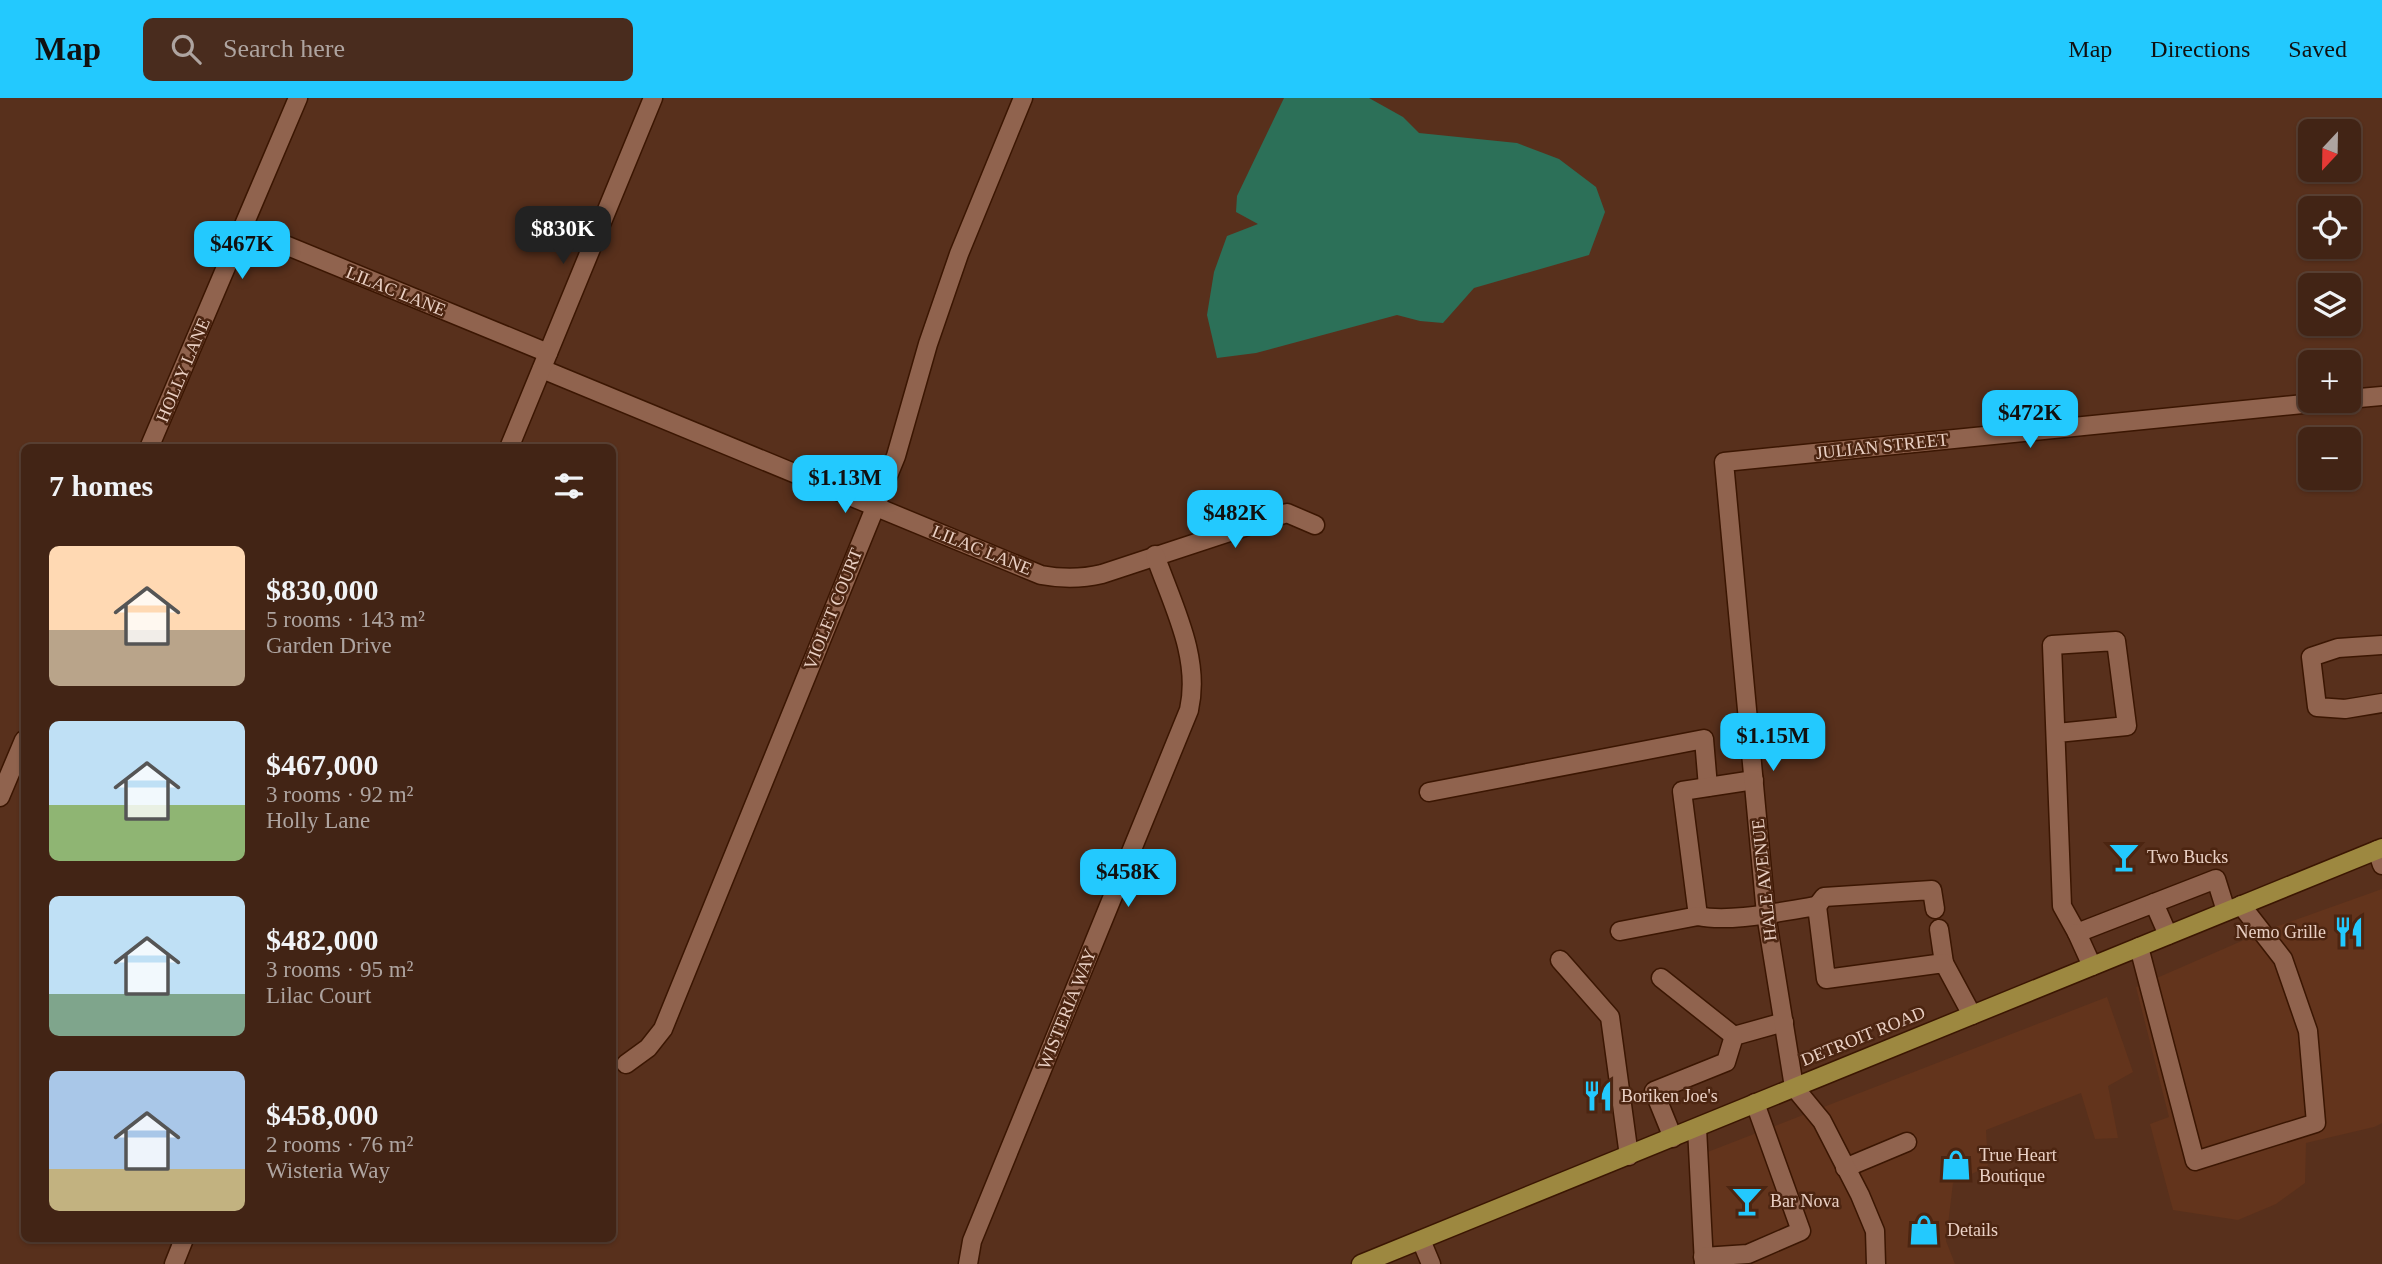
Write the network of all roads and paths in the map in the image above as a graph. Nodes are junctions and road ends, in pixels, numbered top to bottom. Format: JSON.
{"nodes":[{"id":1,"x":298,"y":98,"type":"edge"},
{"id":2,"x":653,"y":98,"type":"edge"},
{"id":3,"x":1023,"y":98,"type":"edge"},
{"id":4,"x":244,"y":228,"type":"junction"},
{"id":5,"x":545,"y":361,"type":"junction"},
{"id":6,"x":2382,"y":396,"type":"edge"},
{"id":7,"x":2361,"y":398,"type":"edge"},
{"id":8,"x":2298,"y":405,"type":"edge"},
{"id":9,"x":151,"y":444,"type":"edge"},
{"id":10,"x":511,"y":444,"type":"edge"},
{"id":11,"x":1724,"y":462,"type":"joint"},
{"id":12,"x":875,"y":507,"type":"junction"},
{"id":13,"x":1315,"y":525,"type":"dead end"},
{"id":14,"x":1155,"y":555,"type":"junction"},
{"id":15,"x":2382,"y":645,"type":"edge"},
{"id":16,"x":2382,"y":703,"type":"edge"},
{"id":17,"x":2057,"y":733,"type":"junction"},
{"id":18,"x":21,"y":747,"type":"edge"},
{"id":19,"x":1754,"y":780,"type":"junction"},
{"id":20,"x":1708,"y":787,"type":"junction"},
{"id":21,"x":1429,"y":792,"type":"dead end"},
{"id":22,"x":0,"y":797,"type":"edge"},
{"id":23,"x":2380,"y":854,"type":"edge"},
{"id":24,"x":2154,"y":903,"type":"junction"},
{"id":25,"x":1816,"y":906,"type":"junction"},
{"id":26,"x":2234,"y":908,"type":"junction"},
{"id":27,"x":1935,"y":909,"type":"dead end"},
{"id":28,"x":1766,"y":914,"type":"junction"},
{"id":29,"x":1698,"y":916,"type":"junction"},
{"id":30,"x":1938,"y":929,"type":"dead end"},
{"id":31,"x":1620,"y":931,"type":"dead end"},
{"id":32,"x":2077,"y":933,"type":"junction"},
{"id":33,"x":2168,"y":935,"type":"junction"},
{"id":34,"x":2139,"y":947,"type":"junction"},
{"id":35,"x":1560,"y":960,"type":"dead end"},
{"id":36,"x":1944,"y":963,"type":"junction"},
{"id":37,"x":2092,"y":966,"type":"junction"},
{"id":38,"x":1661,"y":978,"type":"dead end"},
{"id":39,"x":1972,"y":1015,"type":"junction"},
{"id":40,"x":1784,"y":1022,"type":"junction"},
{"id":41,"x":1734,"y":1036,"type":"junction"},
{"id":42,"x":626,"y":1064,"type":"dead end"},
{"id":43,"x":1794,"y":1087,"type":"junction"},
{"id":44,"x":1755,"y":1104,"type":"junction"},
{"id":45,"x":1697,"y":1128,"type":"junction"},
{"id":46,"x":1673,"y":1138,"type":"junction"},
{"id":47,"x":1907,"y":1142,"type":"dead end"},
{"id":48,"x":1629,"y":1156,"type":"junction"},
{"id":49,"x":1845,"y":1168,"type":"junction"},
{"id":50,"x":1421,"y":1240,"type":"junction"},
{"id":51,"x":183,"y":1242,"type":"edge"},
{"id":52,"x":1704,"y":1261,"type":"edge"},
{"id":53,"x":174,"y":1264,"type":"edge"},
{"id":54,"x":968,"y":1264,"type":"edge"},
{"id":55,"x":1361,"y":1264,"type":"edge"},
{"id":56,"x":1430,"y":1264,"type":"edge"},
{"id":57,"x":1875,"y":1264,"type":"edge"}],
"edges":[{"from":1,"to":4,"type":"street","name":"HOLLY LANE"},
{"from":2,"to":5,"type":"street"},
{"from":3,"to":12,"type":"street","name":"VIOLET COURT"},
{"from":4,"to":5,"type":"street","name":"LILAC LANE"},
{"from":4,"to":9,"type":"street","name":"HOLLY LANE"},
{"from":5,"to":10,"type":"street"},
{"from":5,"to":12,"type":"street","name":"LILAC LANE"},
{"from":6,"to":7,"type":"street"},
{"from":8,"to":11,"type":"street","name":"JULIAN STREET"},
{"from":11,"to":19,"type":"street","name":"HALE AVENUE"},
{"from":12,"to":14,"type":"street","name":"LILAC LANE"},
{"from":12,"to":42,"type":"street","name":"VIOLET COURT"},
{"from":13,"to":14,"type":"street","name":"LILAC LANE"},
{"from":14,"to":54,"type":"street","name":"WISTERIA WAY"},
{"from":15,"to":16,"type":"street"},
{"from":17,"to":17,"type":"street"},
{"from":17,"to":32,"type":"street"},
{"from":18,"to":22,"type":"street"},
{"from":19,"to":20,"type":"street"},
{"from":19,"to":28,"type":"street","name":"HALE AVENUE"},
{"from":20,"to":21,"type":"street"},
{"from":20,"to":29,"type":"street"},
{"from":23,"to":26,"type":"main road","name":"DETROIT ROAD"},
{"from":24,"to":26,"type":"street"},
{"from":24,"to":32,"type":"street"},
{"from":24,"to":33,"type":"street"},
{"from":25,"to":27,"type":"street"},
{"from":25,"to":28,"type":"street"},
{"from":25,"to":36,"type":"street"},
{"from":26,"to":33,"type":"main road","name":"DETROIT ROAD"},
{"from":26,"to":34,"type":"street"},
{"from":28,"to":29,"type":"street"},
{"from":28,"to":40,"type":"street","name":"HALE AVENUE"},
{"from":29,"to":31,"type":"street"},
{"from":30,"to":36,"type":"street"},
{"from":32,"to":37,"type":"street"},
{"from":33,"to":34,"type":"main road","name":"DETROIT ROAD"},
{"from":34,"to":37,"type":"main road","name":"DETROIT ROAD"},
{"from":35,"to":48,"type":"street"},
{"from":36,"to":39,"type":"street"},
{"from":37,"to":39,"type":"main road","name":"DETROIT ROAD"},
{"from":38,"to":41,"type":"street"},
{"from":39,"to":43,"type":"main road","name":"DETROIT ROAD"},
{"from":40,"to":41,"type":"street"},
{"from":40,"to":43,"type":"street","name":"HALE AVENUE"},
{"from":41,"to":46,"type":"street"},
{"from":43,"to":44,"type":"main road","name":"DETROIT ROAD"},
{"from":43,"to":49,"type":"street"},
{"from":44,"to":45,"type":"main road","name":"DETROIT ROAD"},
{"from":44,"to":52,"type":"street"},
{"from":45,"to":46,"type":"main road","name":"DETROIT ROAD"},
{"from":45,"to":52,"type":"street"},
{"from":46,"to":48,"type":"main road","name":"DETROIT ROAD"},
{"from":47,"to":49,"type":"street"},
{"from":48,"to":50,"type":"main road","name":"DETROIT ROAD"},
{"from":49,"to":57,"type":"street"},
{"from":50,"to":55,"type":"main road","name":"DETROIT ROAD"},
{"from":50,"to":56,"type":"street"},
{"from":51,"to":53,"type":"street"}]}
